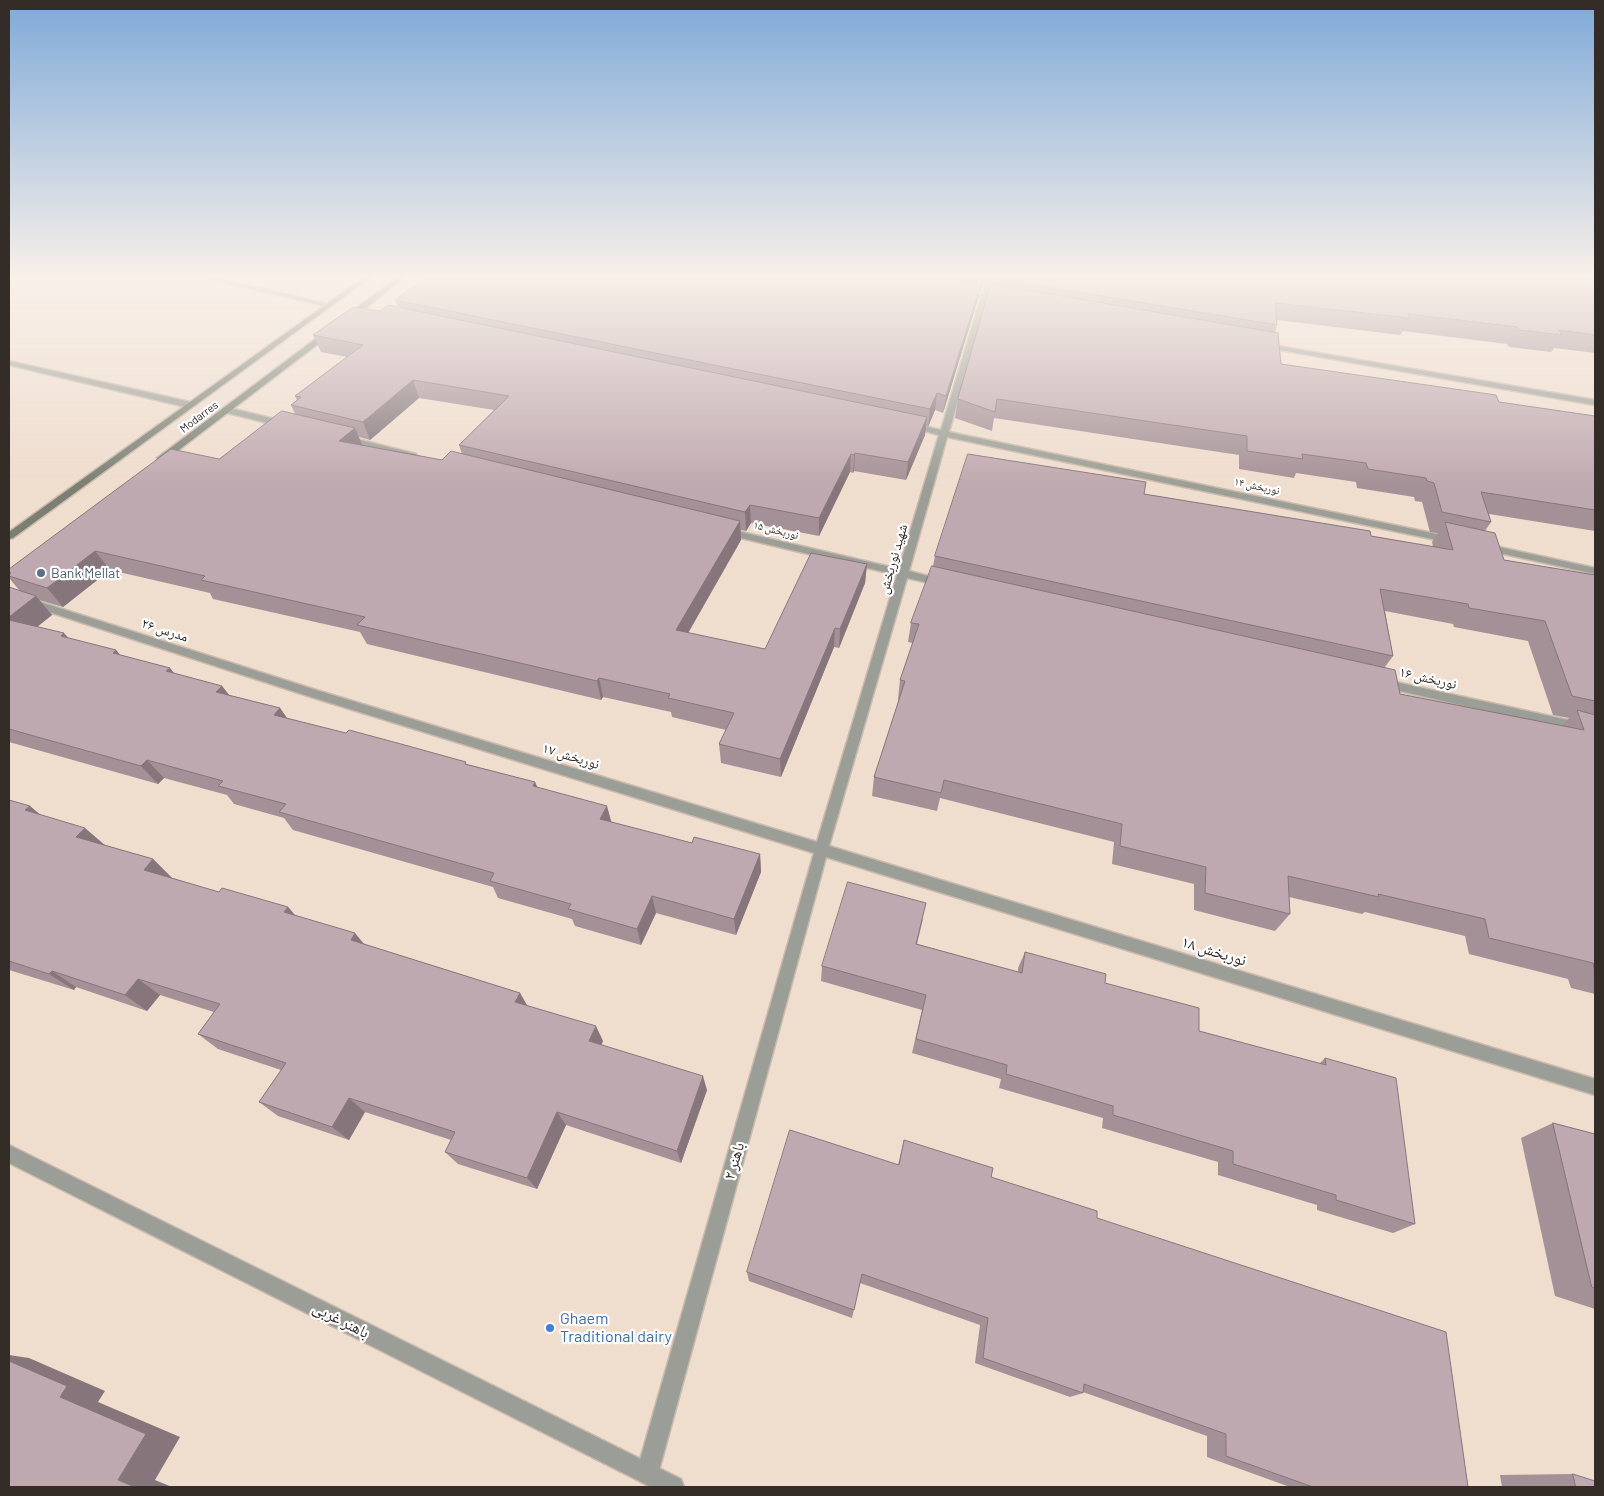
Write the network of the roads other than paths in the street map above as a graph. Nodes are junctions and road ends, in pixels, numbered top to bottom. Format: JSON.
{"nodes":[{"id":1,"x":271,"y":347,"type":"edge"},
{"id":2,"x":310,"y":347,"type":"edge"},
{"id":3,"x":969,"y":347,"type":"edge"},
{"id":4,"x":1272,"y":347,"type":"edge"},
{"id":5,"x":9,"y":363,"type":"edge"},
{"id":6,"x":1595,"y":403,"type":"edge"},
{"id":7,"x":190,"y":405,"type":"junction"},
{"id":8,"x":226,"y":410,"type":"junction"},
{"id":9,"x":906,"y":426,"type":"edge"},
{"id":10,"x":294,"y":427,"type":"edge"},
{"id":11,"x":944,"y":433,"type":"junction"},
{"id":12,"x":333,"y":436,"type":"edge"},
{"id":13,"x":420,"y":457,"type":"edge"},
{"id":14,"x":156,"y":463,"type":"edge"},
{"id":15,"x":710,"y":527,"type":"edge"},
{"id":16,"x":9,"y":536,"type":"edge"},
{"id":17,"x":1458,"y":542,"type":"edge"},
{"id":18,"x":1477,"y":546,"type":"edge"},
{"id":19,"x":1595,"y":571,"type":"edge"},
{"id":20,"x":903,"y":574,"type":"junction"},
{"id":21,"x":951,"y":585,"type":"edge"},
{"id":22,"x":9,"y":595,"type":"edge"},
{"id":23,"x":1374,"y":681,"type":"edge"},
{"id":24,"x":312,"y":693,"type":"joint"},
{"id":25,"x":1595,"y":731,"type":"edge"},
{"id":26,"x":822,"y":848,"type":"junction"},
{"id":27,"x":1595,"y":1087,"type":"edge"},
{"id":28,"x":9,"y":1154,"type":"edge"},
{"id":29,"x":645,"y":1481,"type":"edge"},
{"id":30,"x":673,"y":1487,"type":"edge"}],
"edges":[{"from":1,"to":7,"type":"main road","name":"Modarres"},
{"from":2,"to":8,"type":"main road","name":"Modarres"},
{"from":3,"to":11,"type":"street","name":"شهید نوربخش"},
{"from":4,"to":6,"type":"street"},
{"from":5,"to":7,"type":"street"},
{"from":7,"to":16,"type":"main road","name":"Modarres"},
{"from":8,"to":10,"type":"street"},
{"from":8,"to":14,"type":"main road","name":"Modarres"},
{"from":9,"to":11,"type":"street","name":"نوربخش ۱۴"},
{"from":11,"to":17,"type":"street","name":"نوربخش ۱۴"},
{"from":11,"to":20,"type":"street","name":"شهید نوربخش"},
{"from":12,"to":13,"type":"street"},
{"from":15,"to":20,"type":"street","name":"نوربخش ۱۵"},
{"from":18,"to":19,"type":"street"},
{"from":20,"to":21,"type":"street"},
{"from":20,"to":26,"type":"street","name":"شهید نوربخش"},
{"from":22,"to":24,"type":"street","name":"مدرس ۲۶"},
{"from":23,"to":25,"type":"street","name":"نوربخش ۱۶"},
{"from":24,"to":26,"type":"street","name":"نوربخش ۱۷"},
{"from":26,"to":27,"type":"street","name":"نوربخش ۱۸"},
{"from":26,"to":29,"type":"street","name":"باهنر ۲"},
{"from":28,"to":29,"type":"street","name":"باهنر غربی"},
{"from":29,"to":30,"type":"street","name":"باهنر غربی"}]}
